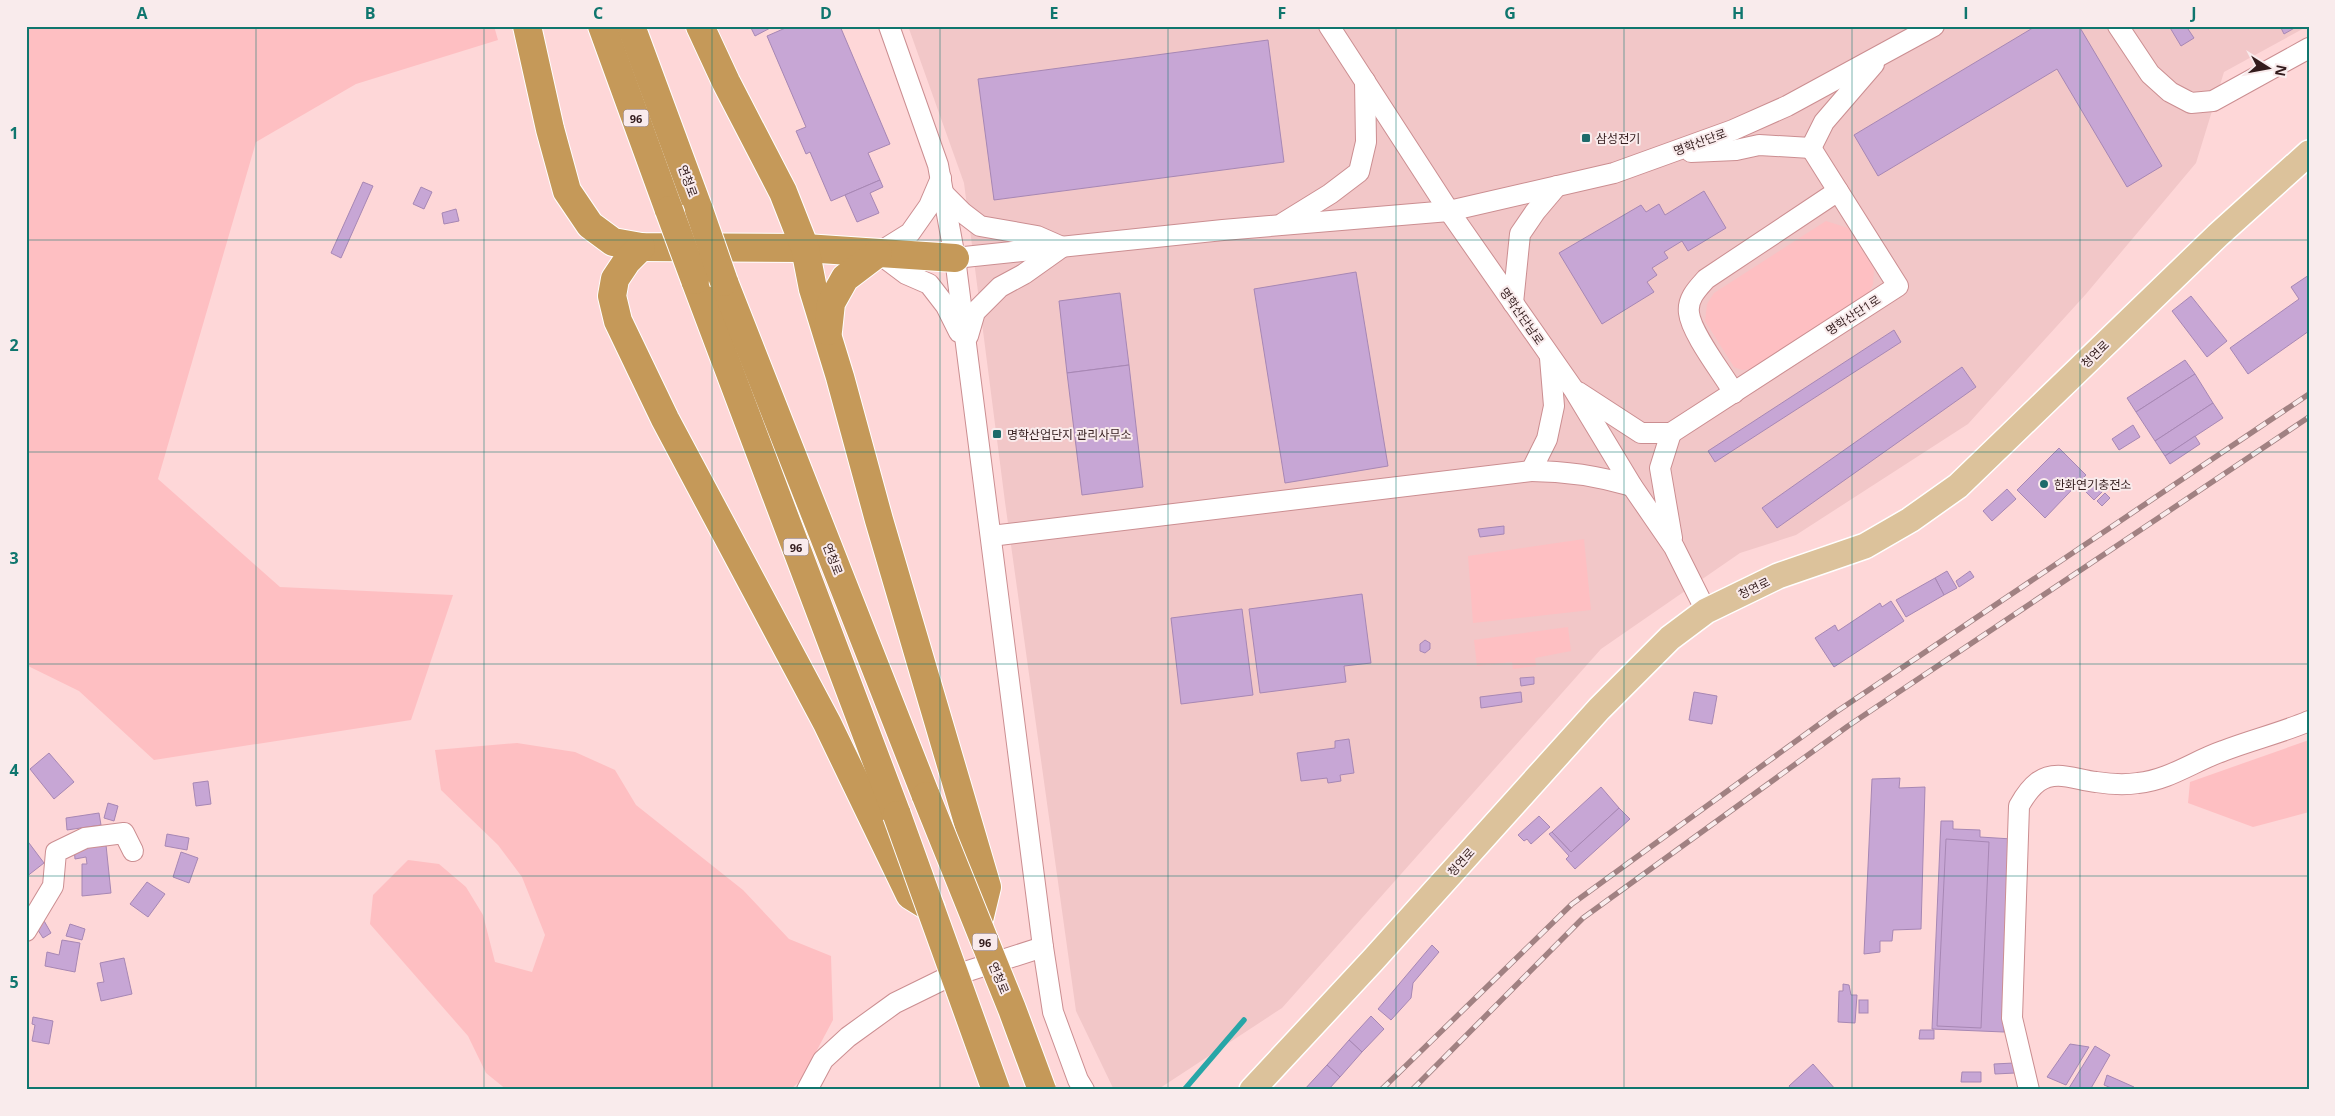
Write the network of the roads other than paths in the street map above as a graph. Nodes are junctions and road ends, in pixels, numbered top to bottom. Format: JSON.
{"nodes":[{"id":1,"x":527,"y":26,"type":"edge"},
{"id":2,"x":602,"y":26,"type":"edge"},
{"id":3,"x":631,"y":26,"type":"edge"},
{"id":4,"x":700,"y":26,"type":"edge"},
{"id":5,"x":889,"y":26,"type":"edge"},
{"id":6,"x":1329,"y":26,"type":"edge"},
{"id":7,"x":1934,"y":26,"type":"edge"},
{"id":8,"x":2118,"y":26,"type":"edge"},
{"id":9,"x":2309,"y":48,"type":"edge"},
{"id":10,"x":1882,"y":55,"type":"junction"},
{"id":11,"x":1365,"y":81,"type":"junction"},
{"id":12,"x":1811,"y":148,"type":"junction"},
{"id":13,"x":1671,"y":153,"type":"junction"},
{"id":14,"x":2309,"y":153,"type":"edge"},
{"id":15,"x":942,"y":186,"type":"junction"},
{"id":16,"x":1557,"y":186,"type":"junction"},
{"id":17,"x":1838,"y":191,"type":"junction"},
{"id":18,"x":786,"y":198,"type":"junction"},
{"id":19,"x":1449,"y":211,"type":"junction"},
{"id":20,"x":1278,"y":226,"type":"junction"},
{"id":21,"x":641,"y":247,"type":"junction"},
{"id":22,"x":1062,"y":247,"type":"junction"},
{"id":23,"x":805,"y":248,"type":"junction"},
{"id":24,"x":878,"y":252,"type":"junction"},
{"id":25,"x":955,"y":258,"type":"junction"},
{"id":26,"x":1513,"y":303,"type":"junction"},
{"id":27,"x":828,"y":336,"type":"junction"},
{"id":28,"x":966,"y":345,"type":"junction"},
{"id":29,"x":1550,"y":356,"type":"junction"},
{"id":30,"x":1574,"y":390,"type":"junction"},
{"id":31,"x":1734,"y":392,"type":"junction"},
{"id":32,"x":1671,"y":433,"type":"junction"},
{"id":33,"x":1531,"y":471,"type":"junction"},
{"id":34,"x":1632,"y":486,"type":"junction"},
{"id":35,"x":991,"y":536,"type":"junction"},
{"id":36,"x":1674,"y":547,"type":"junction"},
{"id":37,"x":1706,"y":611,"type":"junction"},
{"id":38,"x":2309,"y":721,"type":"edge"},
{"id":39,"x":887,"y":820,"type":"junction"},
{"id":40,"x":133,"y":851,"type":"dead end"},
{"id":41,"x":28,"y":924,"type":"edge"},
{"id":42,"x":978,"y":924,"type":"junction"},
{"id":43,"x":1043,"y":947,"type":"junction"},
{"id":44,"x":1273,"y":1067,"type":"junction"},
{"id":45,"x":807,"y":1090,"type":"edge"},
{"id":46,"x":996,"y":1090,"type":"edge"},
{"id":47,"x":1042,"y":1090,"type":"edge"},
{"id":48,"x":1084,"y":1090,"type":"edge"},
{"id":49,"x":1237,"y":1090,"type":"edge"},
{"id":50,"x":1252,"y":1090,"type":"edge"},
{"id":51,"x":2029,"y":1090,"type":"edge"}],
"edges":[{"from":1,"to":21,"type":"highway"},
{"from":2,"to":39,"type":"highway","number":"96","bridge":true},
{"from":3,"to":42,"type":"highway","name":"연청로","number":"96","bridge":true},
{"from":4,"to":18,"type":"highway"},
{"from":5,"to":15,"type":"street"},
{"from":6,"to":11,"type":"street","name":"명학산단남로"},
{"from":7,"to":10,"type":"street","name":"명학산단로"},
{"from":8,"to":9,"type":"street"},
{"from":10,"to":12,"type":"street"},
{"from":10,"to":13,"type":"street","name":"명학산단로"},
{"from":11,"to":19,"type":"street","name":"명학산단남로"},
{"from":11,"to":20,"type":"street"},
{"from":12,"to":13,"type":"street"},
{"from":12,"to":17,"type":"street","name":"명학산단1로"},
{"from":13,"to":16,"type":"street","name":"명학산단로"},
{"from":14,"to":37,"type":"main road","name":"청연로"},
{"from":15,"to":22,"type":"street"},
{"from":15,"to":24,"type":"street"},
{"from":15,"to":25,"type":"street"},
{"from":16,"to":19,"type":"street","name":"명학산단로"},
{"from":16,"to":26,"type":"street"},
{"from":17,"to":31,"type":"street"},
{"from":17,"to":31,"type":"street","name":"명학산단1로"},
{"from":18,"to":23,"type":"highway"},
{"from":18,"to":24,"type":"highway"},
{"from":19,"to":20,"type":"street","name":"명학산단로"},
{"from":19,"to":26,"type":"street","name":"명학산단남로"},
{"from":20,"to":22,"type":"street","name":"명학산단로"},
{"from":21,"to":23,"type":"highway"},
{"from":21,"to":39,"type":"highway"},
{"from":22,"to":25,"type":"street","name":"명학산단로"},
{"from":22,"to":28,"type":"street"},
{"from":23,"to":24,"type":"highway"},
{"from":23,"to":27,"type":"highway"},
{"from":24,"to":25,"type":"highway"},
{"from":24,"to":27,"type":"highway"},
{"from":24,"to":28,"type":"street"},
{"from":25,"to":28,"type":"street"},
{"from":26,"to":29,"type":"street","name":"명학산단남로"},
{"from":27,"to":42,"type":"highway"},
{"from":28,"to":35,"type":"street"},
{"from":29,"to":30,"type":"street","name":"명학산단남로"},
{"from":29,"to":33,"type":"street"},
{"from":30,"to":32,"type":"street"},
{"from":30,"to":34,"type":"street","name":"명학산단남로"},
{"from":31,"to":32,"type":"street","name":"명학산단1로"},
{"from":32,"to":36,"type":"street"},
{"from":33,"to":34,"type":"street"},
{"from":33,"to":35,"type":"street"},
{"from":34,"to":36,"type":"street","name":"명학산단남로"},
{"from":35,"to":43,"type":"street"},
{"from":36,"to":37,"type":"street","name":"명학산단남로"},
{"from":37,"to":44,"type":"main road","name":"청연로"},
{"from":38,"to":51,"type":"street"},
{"from":39,"to":46,"type":"highway","number":"96","bridge":true},
{"from":40,"to":41,"type":"street"},
{"from":42,"to":47,"type":"highway","name":"연청로","number":"96","bridge":true},
{"from":43,"to":45,"type":"street"},
{"from":43,"to":48,"type":"street"},
{"from":44,"to":49,"type":"street"},
{"from":44,"to":50,"type":"main road","name":"청연로"}]}
